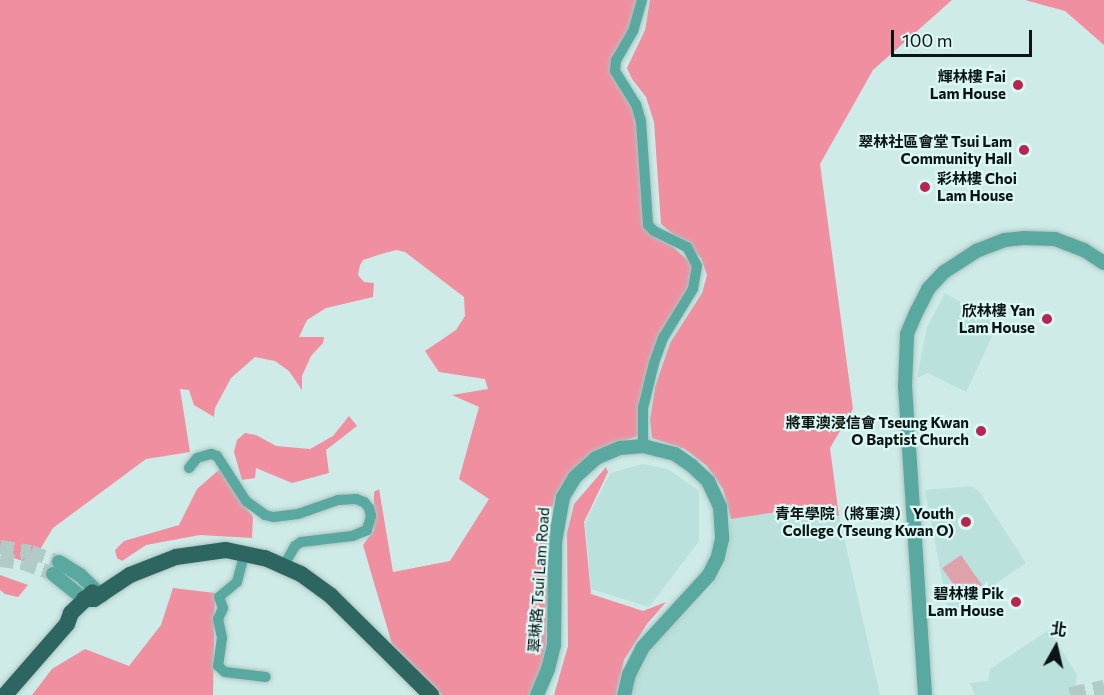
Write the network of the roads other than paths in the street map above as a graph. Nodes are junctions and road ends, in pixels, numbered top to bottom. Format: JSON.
{"nodes":[{"id":1,"x":642,"y":0,"type":"edge"},
{"id":2,"x":1104,"y":263,"type":"edge"},
{"id":3,"x":643,"y":446,"type":"junction"},
{"id":4,"x":189,"y":468,"type":"dead end"},
{"id":5,"x":245,"y":552,"type":"junction"},
{"id":6,"x":284,"y":565,"type":"junction"},
{"id":7,"x":92,"y":595,"type":"junction"},
{"id":8,"x":266,"y":677,"type":"dead end"},
{"id":9,"x":4,"y":695,"type":"edge"},
{"id":10,"x":431,"y":695,"type":"edge"},
{"id":11,"x":537,"y":695,"type":"edge"},
{"id":12,"x":624,"y":695,"type":"edge"},
{"id":13,"x":925,"y":695,"type":"edge"}],
"edges":[{"from":1,"to":3,"type":"street"},
{"from":2,"to":13,"type":"street"},
{"from":3,"to":11,"type":"street","name":"翠琳路 Tsui Lam Road"},
{"from":3,"to":12,"type":"street","name":"翠琳路 Tsui Lam Road"},
{"from":4,"to":6,"type":"street"},
{"from":5,"to":6,"type":"main road"},
{"from":5,"to":7,"type":"main road"},
{"from":5,"to":8,"type":"street"},
{"from":6,"to":10,"type":"main road"},
{"from":7,"to":7,"type":"street"},
{"from":7,"to":9,"type":"main road"}]}
